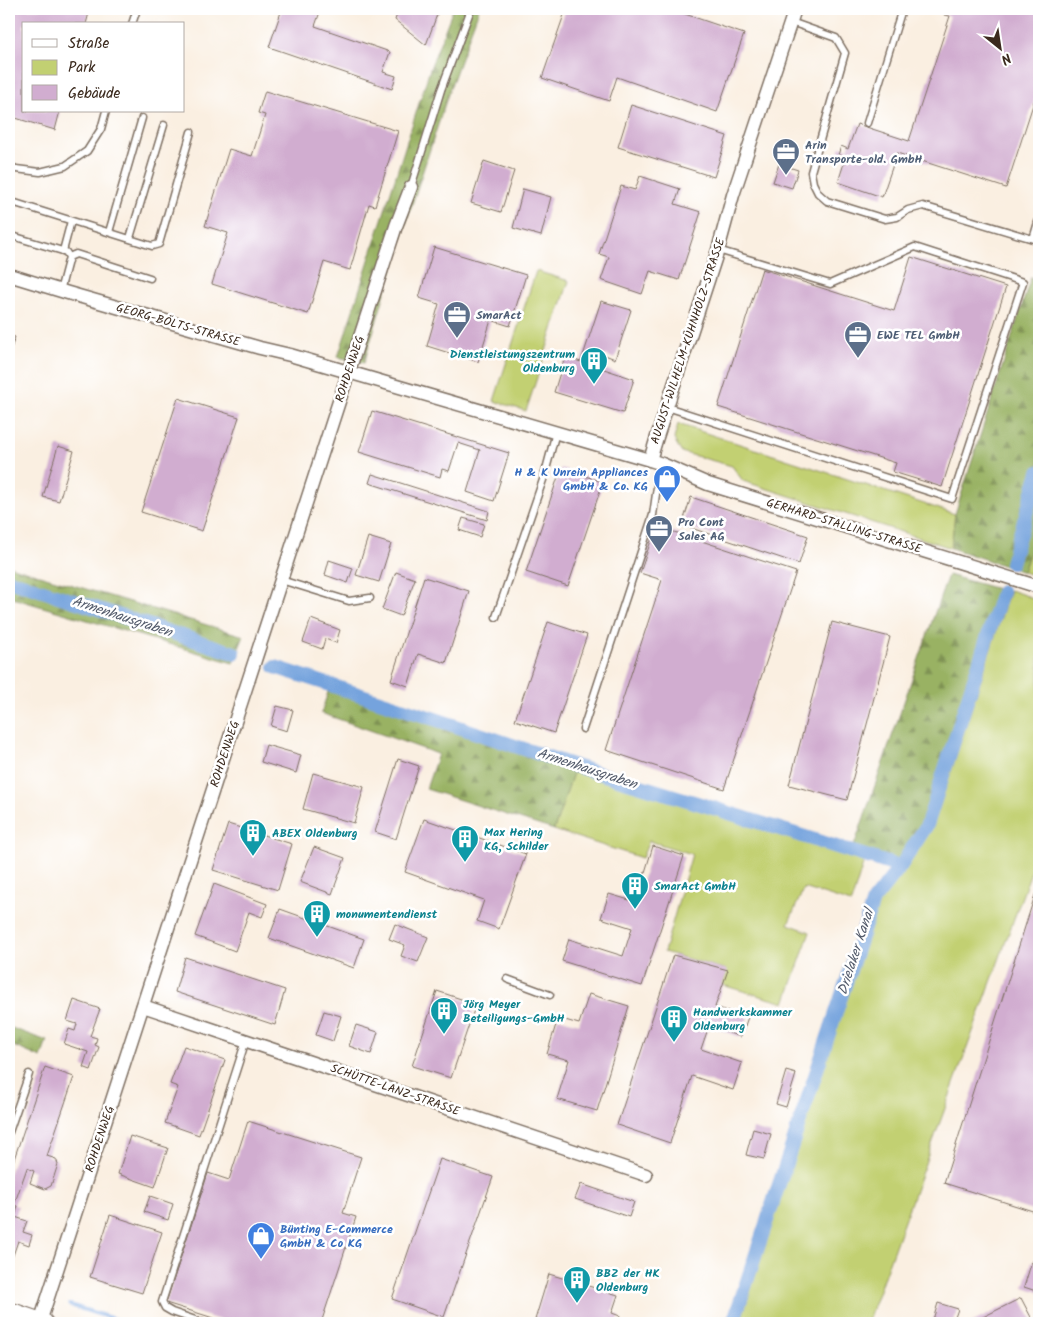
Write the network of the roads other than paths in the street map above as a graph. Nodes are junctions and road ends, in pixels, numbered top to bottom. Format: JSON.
{"nodes":[{"id":1,"x":137,"y":9,"type":"edge"},
{"id":2,"x":471,"y":9,"type":"edge"},
{"id":3,"x":794,"y":9,"type":"edge"},
{"id":4,"x":902,"y":9,"type":"edge"},
{"id":5,"x":133,"y":22,"type":"edge"},
{"id":6,"x":790,"y":22,"type":"junction"},
{"id":7,"x":106,"y":112,"type":"edge"},
{"id":8,"x":142,"y":118,"type":"dead end"},
{"id":9,"x":867,"y":123,"type":"dead end"},
{"id":10,"x":164,"y":125,"type":"dead end"},
{"id":11,"x":191,"y":132,"type":"dead end"},
{"id":12,"x":9,"y":166,"type":"edge"},
{"id":13,"x":411,"y":187,"type":"joint"},
{"id":14,"x":9,"y":201,"type":"edge"},
{"id":15,"x":1039,"y":219,"type":"edge"},
{"id":16,"x":71,"y":221,"type":"junction"},
{"id":17,"x":109,"y":232,"type":"junction"},
{"id":18,"x":9,"y":235,"type":"edge"},
{"id":19,"x":130,"y":238,"type":"junction"},
{"id":20,"x":718,"y":250,"type":"junction"},
{"id":21,"x":63,"y":251,"type":"junction"},
{"id":22,"x":69,"y":257,"type":"junction"},
{"id":23,"x":9,"y":275,"type":"edge"},
{"id":24,"x":150,"y":278,"type":"dead end"},
{"id":25,"x":60,"y":291,"type":"junction"},
{"id":26,"x":348,"y":372,"type":"junction"},
{"id":27,"x":667,"y":407,"type":"junction"},
{"id":28,"x":556,"y":432,"type":"junction"},
{"id":29,"x":656,"y":462,"type":"junction"},
{"id":30,"x":281,"y":580,"type":"junction"},
{"id":31,"x":1039,"y":587,"type":"edge"},
{"id":32,"x":370,"y":598,"type":"dead end"},
{"id":33,"x":496,"y":617,"type":"dead end"},
{"id":34,"x":583,"y":729,"type":"dead end"},
{"id":35,"x":507,"y":979,"type":"dead end"},
{"id":36,"x":550,"y":995,"type":"dead end"},
{"id":37,"x":143,"y":1006,"type":"junction"},
{"id":38,"x":246,"y":1040,"type":"junction"},
{"id":39,"x":29,"y":1074,"type":"dead end"},
{"id":40,"x":9,"y":1132,"type":"edge"},
{"id":41,"x":646,"y":1174,"type":"dead end"},
{"id":42,"x":9,"y":1311,"type":"edge"},
{"id":43,"x":42,"y":1322,"type":"edge"},
{"id":44,"x":204,"y":1323,"type":"edge"}],
"edges":[{"from":1,"to":5,"type":"lane"},
{"from":2,"to":13,"type":"lane"},
{"from":3,"to":6,"type":"street","name":"AUGUST-WILHELM-KÜHNHOLZ-STRASSE"},
{"from":4,"to":9,"type":"lane"},
{"from":6,"to":15,"type":"lane"},
{"from":6,"to":20,"type":"street","name":"AUGUST-WILHELM-KÜHNHOLZ-STRASSE"},
{"from":7,"to":12,"type":"lane"},
{"from":8,"to":17,"type":"lane"},
{"from":10,"to":19,"type":"lane"},
{"from":11,"to":19,"type":"lane"},
{"from":13,"to":26,"type":"street","name":"ROHDENWEG"},
{"from":14,"to":16,"type":"lane"},
{"from":16,"to":17,"type":"lane"},
{"from":16,"to":21,"type":"lane"},
{"from":17,"to":19,"type":"lane"},
{"from":18,"to":21,"type":"lane"},
{"from":20,"to":27,"type":"street","name":"AUGUST-WILHELM-KÜHNHOLZ-STRASSE"},
{"from":20,"to":27,"type":"lane"},
{"from":21,"to":22,"type":"lane"},
{"from":22,"to":24,"type":"lane"},
{"from":22,"to":25,"type":"lane"},
{"from":23,"to":25,"type":"street","name":"GEORG-BÖLTS-STRASSE"},
{"from":25,"to":26,"type":"street","name":"GEORG-BÖLTS-STRASSE"},
{"from":26,"to":28,"type":"street","name":"AUGUST-WILHELM-KÜHNHOLZ-STRASSE"},
{"from":26,"to":30,"type":"street","name":"ROHDENWEG"},
{"from":27,"to":29,"type":"street","name":"AUGUST-WILHELM-KÜHNHOLZ-STRASSE"},
{"from":28,"to":29,"type":"street","name":"AUGUST-WILHELM-KÜHNHOLZ-STRASSE"},
{"from":28,"to":33,"type":"lane"},
{"from":29,"to":31,"type":"street","name":"GERHARD-STALLING-STRASSE"},
{"from":29,"to":34,"type":"lane"},
{"from":30,"to":32,"type":"lane"},
{"from":30,"to":37,"type":"street","name":"ROHDENWEG"},
{"from":35,"to":36,"type":"lane"},
{"from":37,"to":38,"type":"street","name":"SCHÜTTE-LANZ-STRASSE"},
{"from":37,"to":43,"type":"street","name":"ROHDENWEG"},
{"from":38,"to":41,"type":"street","name":"SCHÜTTE-LANZ-STRASSE"},
{"from":38,"to":44,"type":"lane"},
{"from":39,"to":40,"type":"lane"},
{"from":42,"to":43,"type":"main road"}]}
